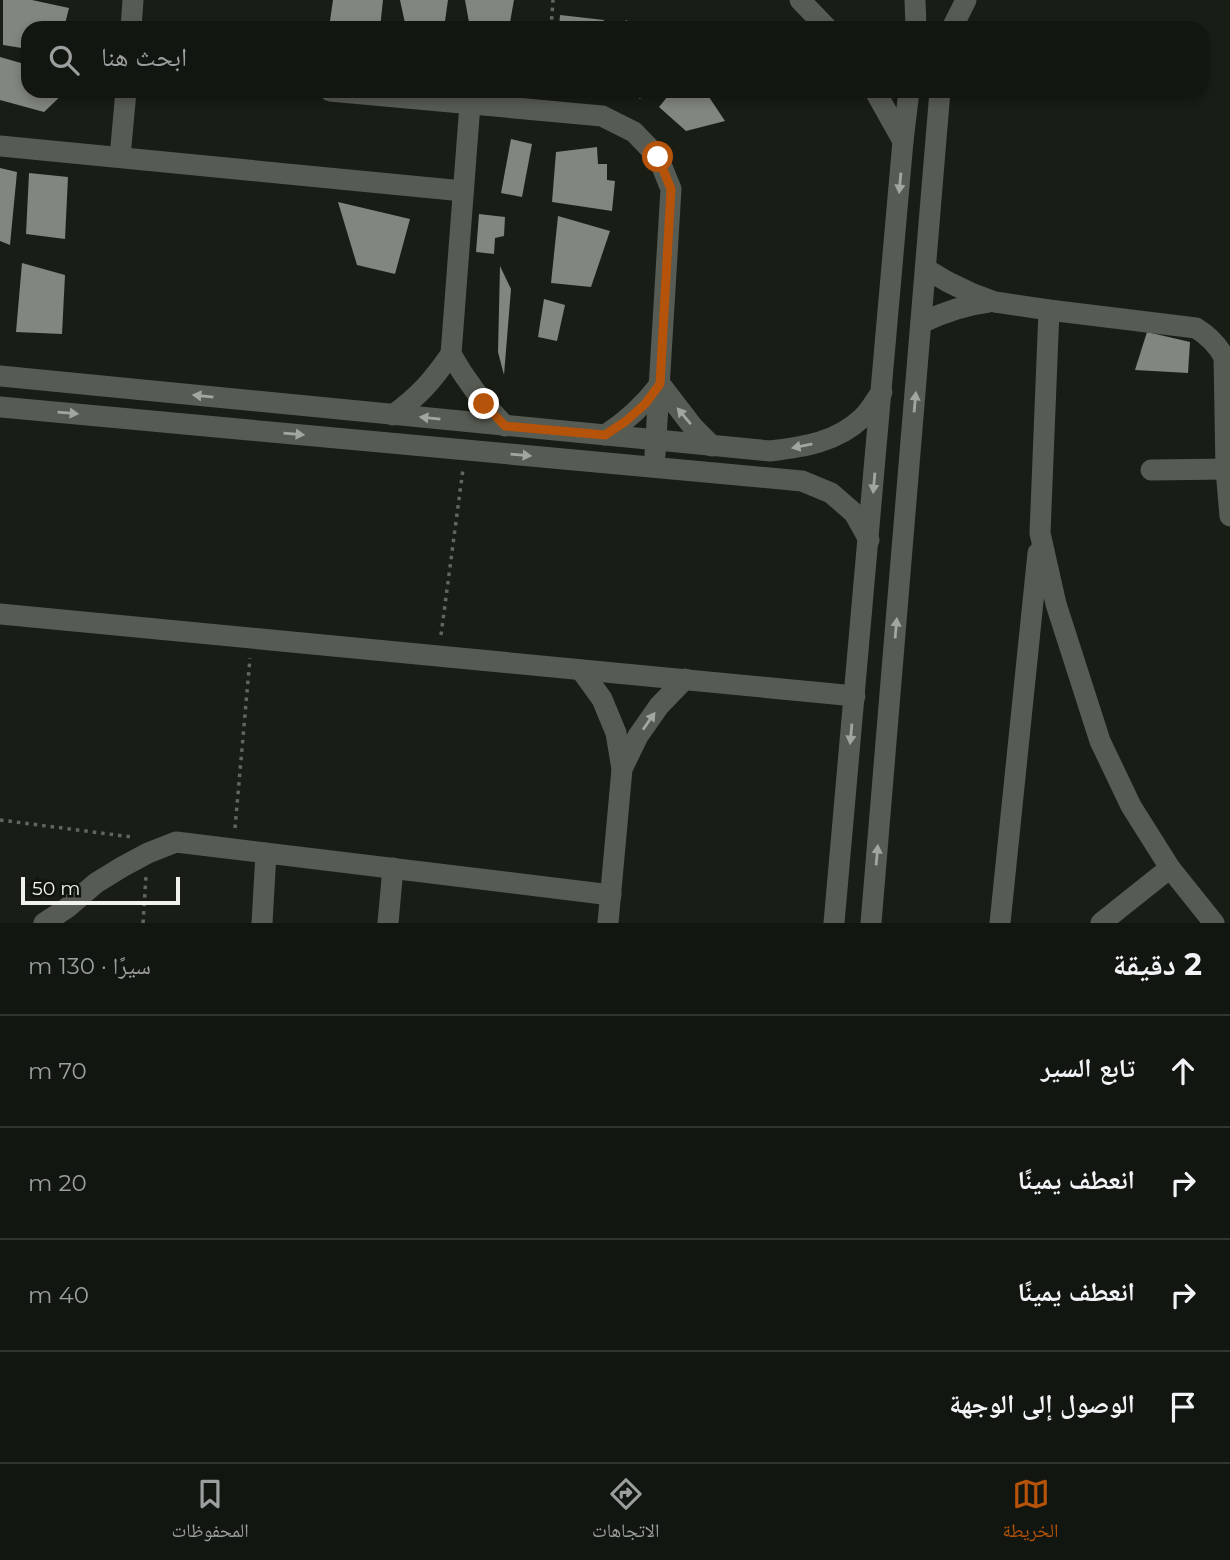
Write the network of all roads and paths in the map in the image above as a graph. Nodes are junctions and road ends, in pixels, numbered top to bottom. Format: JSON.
{"nodes":[{"id":1,"x":133,"y":0,"type":"edge"},
{"id":2,"x":553,"y":0,"type":"edge"},
{"id":3,"x":800,"y":0,"type":"edge"},
{"id":4,"x":915,"y":0,"type":"edge"},
{"id":5,"x":966,"y":0,"type":"edge"},
{"id":6,"x":132,"y":21,"type":"edge"},
{"id":7,"x":552,"y":21,"type":"edge"},
{"id":8,"x":820,"y":21,"type":"edge"},
{"id":9,"x":916,"y":21,"type":"edge"},
{"id":10,"x":956,"y":21,"type":"edge"},
{"id":11,"x":125,"y":98,"type":"edge"},
{"id":12,"x":405,"y":98,"type":"edge"},
{"id":13,"x":879,"y":98,"type":"edge"},
{"id":14,"x":908,"y":98,"type":"edge"},
{"id":15,"x":939,"y":98,"type":"edge"},
{"id":16,"x":470,"y":104,"type":"junction"},
{"id":17,"x":903,"y":141,"type":"junction"},
{"id":18,"x":0,"y":146,"type":"edge"},
{"id":19,"x":120,"y":157,"type":"junction"},
{"id":20,"x":463,"y":191,"type":"junction"},
{"id":21,"x":926,"y":269,"type":"junction"},
{"id":22,"x":995,"y":302,"type":"junction"},
{"id":23,"x":1049,"y":310,"type":"junction"},
{"id":24,"x":921,"y":323,"type":"junction"},
{"id":25,"x":451,"y":354,"type":"junction"},
{"id":26,"x":0,"y":376,"type":"edge"},
{"id":27,"x":660,"y":384,"type":"junction"},
{"id":28,"x":882,"y":392,"type":"junction"},
{"id":29,"x":0,"y":407,"type":"edge"},
{"id":30,"x":393,"y":415,"type":"junction"},
{"id":31,"x":505,"y":426,"type":"junction"},
{"id":32,"x":605,"y":435,"type":"junction"},
{"id":33,"x":656,"y":440,"type":"junction"},
{"id":34,"x":712,"y":446,"type":"junction"},
{"id":35,"x":466,"y":450,"type":"junction"},
{"id":36,"x":654,"y":467,"type":"junction"},
{"id":37,"x":1228,"y":469,"type":"edge"},
{"id":38,"x":1151,"y":471,"type":"dead end"},
{"id":39,"x":1230,"y":516,"type":"edge"},
{"id":40,"x":1040,"y":533,"type":"junction"},
{"id":41,"x":869,"y":540,"type":"junction"},
{"id":42,"x":0,"y":614,"type":"edge"},
{"id":43,"x":252,"y":638,"type":"junction"},
{"id":44,"x":438,"y":656,"type":"junction"},
{"id":45,"x":581,"y":670,"type":"junction"},
{"id":46,"x":685,"y":679,"type":"junction"},
{"id":47,"x":855,"y":696,"type":"junction"},
{"id":48,"x":622,"y":769,"type":"junction"},
{"id":49,"x":847,"y":785,"type":"junction"},
{"id":50,"x":883,"y":789,"type":"junction"},
{"id":51,"x":0,"y":820,"type":"edge"},
{"id":52,"x":142,"y":845,"type":"junction"},
{"id":53,"x":233,"y":849,"type":"junction"},
{"id":54,"x":266,"y":853,"type":"junction"},
{"id":55,"x":1170,"y":867,"type":"junction"},
{"id":56,"x":393,"y":868,"type":"junction"},
{"id":57,"x":611,"y":895,"type":"junction"},
{"id":58,"x":1003,"y":921,"type":"edge"},
{"id":59,"x":44,"y":923,"type":"edge"},
{"id":60,"x":143,"y":923,"type":"edge"},
{"id":61,"x":262,"y":923,"type":"edge"},
{"id":62,"x":387,"y":923,"type":"edge"},
{"id":63,"x":608,"y":923,"type":"edge"},
{"id":64,"x":834,"y":923,"type":"edge"},
{"id":65,"x":871,"y":923,"type":"edge"},
{"id":66,"x":1101,"y":923,"type":"edge"},
{"id":67,"x":1214,"y":923,"type":"edge"}],
"edges":[{"from":1,"to":6,"type":"street"},
{"from":2,"to":7,"type":"path"},
{"from":3,"to":8,"type":"street"},
{"from":4,"to":9,"type":"street"},
{"from":5,"to":10,"type":"street"},
{"from":11,"to":19,"type":"street"},
{"from":12,"to":16,"type":"street"},
{"from":13,"to":17,"type":"street"},
{"from":14,"to":17,"type":"street"},
{"from":15,"to":21,"type":"street"},
{"from":16,"to":20,"type":"street"},
{"from":16,"to":27,"type":"street"},
{"from":17,"to":28,"type":"street","one_way":true},
{"from":18,"to":19,"type":"street"},
{"from":19,"to":20,"type":"street"},
{"from":20,"to":25,"type":"street"},
{"from":21,"to":22,"type":"street"},
{"from":21,"to":24,"type":"street"},
{"from":22,"to":23,"type":"street"},
{"from":22,"to":24,"type":"street"},
{"from":23,"to":37,"type":"street"},
{"from":23,"to":40,"type":"street"},
{"from":50,"to":24,"type":"street","one_way":true},
{"from":25,"to":30,"type":"street"},
{"from":25,"to":31,"type":"street"},
{"from":30,"to":26,"type":"street","one_way":true},
{"from":27,"to":32,"type":"street"},
{"from":27,"to":33,"type":"street"},
{"from":34,"to":27,"type":"street","one_way":true},
{"from":28,"to":34,"type":"street","one_way":true},
{"from":28,"to":41,"type":"street","one_way":true},
{"from":29,"to":35,"type":"street","one_way":true},
{"from":31,"to":30,"type":"street","one_way":true},
{"from":31,"to":32,"type":"street"},
{"from":32,"to":33,"type":"street"},
{"from":33,"to":34,"type":"street"},
{"from":33,"to":36,"type":"street"},
{"from":35,"to":36,"type":"street","one_way":true},
{"from":35,"to":44,"type":"path"},
{"from":36,"to":41,"type":"street"},
{"from":37,"to":38,"type":"street"},
{"from":37,"to":39,"type":"street"},
{"from":40,"to":55,"type":"street"},
{"from":40,"to":58,"type":"street"},
{"from":41,"to":47,"type":"street"},
{"from":42,"to":43,"type":"street"},
{"from":43,"to":44,"type":"street"},
{"from":43,"to":53,"type":"path"},
{"from":44,"to":45,"type":"street"},
{"from":45,"to":46,"type":"street"},
{"from":45,"to":48,"type":"street"},
{"from":46,"to":47,"type":"street"},
{"from":48,"to":46,"type":"street","one_way":true},
{"from":47,"to":49,"type":"street","one_way":true},
{"from":48,"to":57,"type":"street"},
{"from":49,"to":50,"type":"street"},
{"from":49,"to":64,"type":"street"},
{"from":65,"to":50,"type":"street","one_way":true},
{"from":51,"to":52,"type":"path"},
{"from":52,"to":53,"type":"street"},
{"from":52,"to":59,"type":"street"},
{"from":52,"to":60,"type":"path"},
{"from":53,"to":54,"type":"street"},
{"from":54,"to":56,"type":"street"},
{"from":54,"to":61,"type":"street"},
{"from":55,"to":66,"type":"street"},
{"from":55,"to":67,"type":"street"},
{"from":56,"to":57,"type":"street"},
{"from":56,"to":62,"type":"street"},
{"from":57,"to":63,"type":"street"}]}
